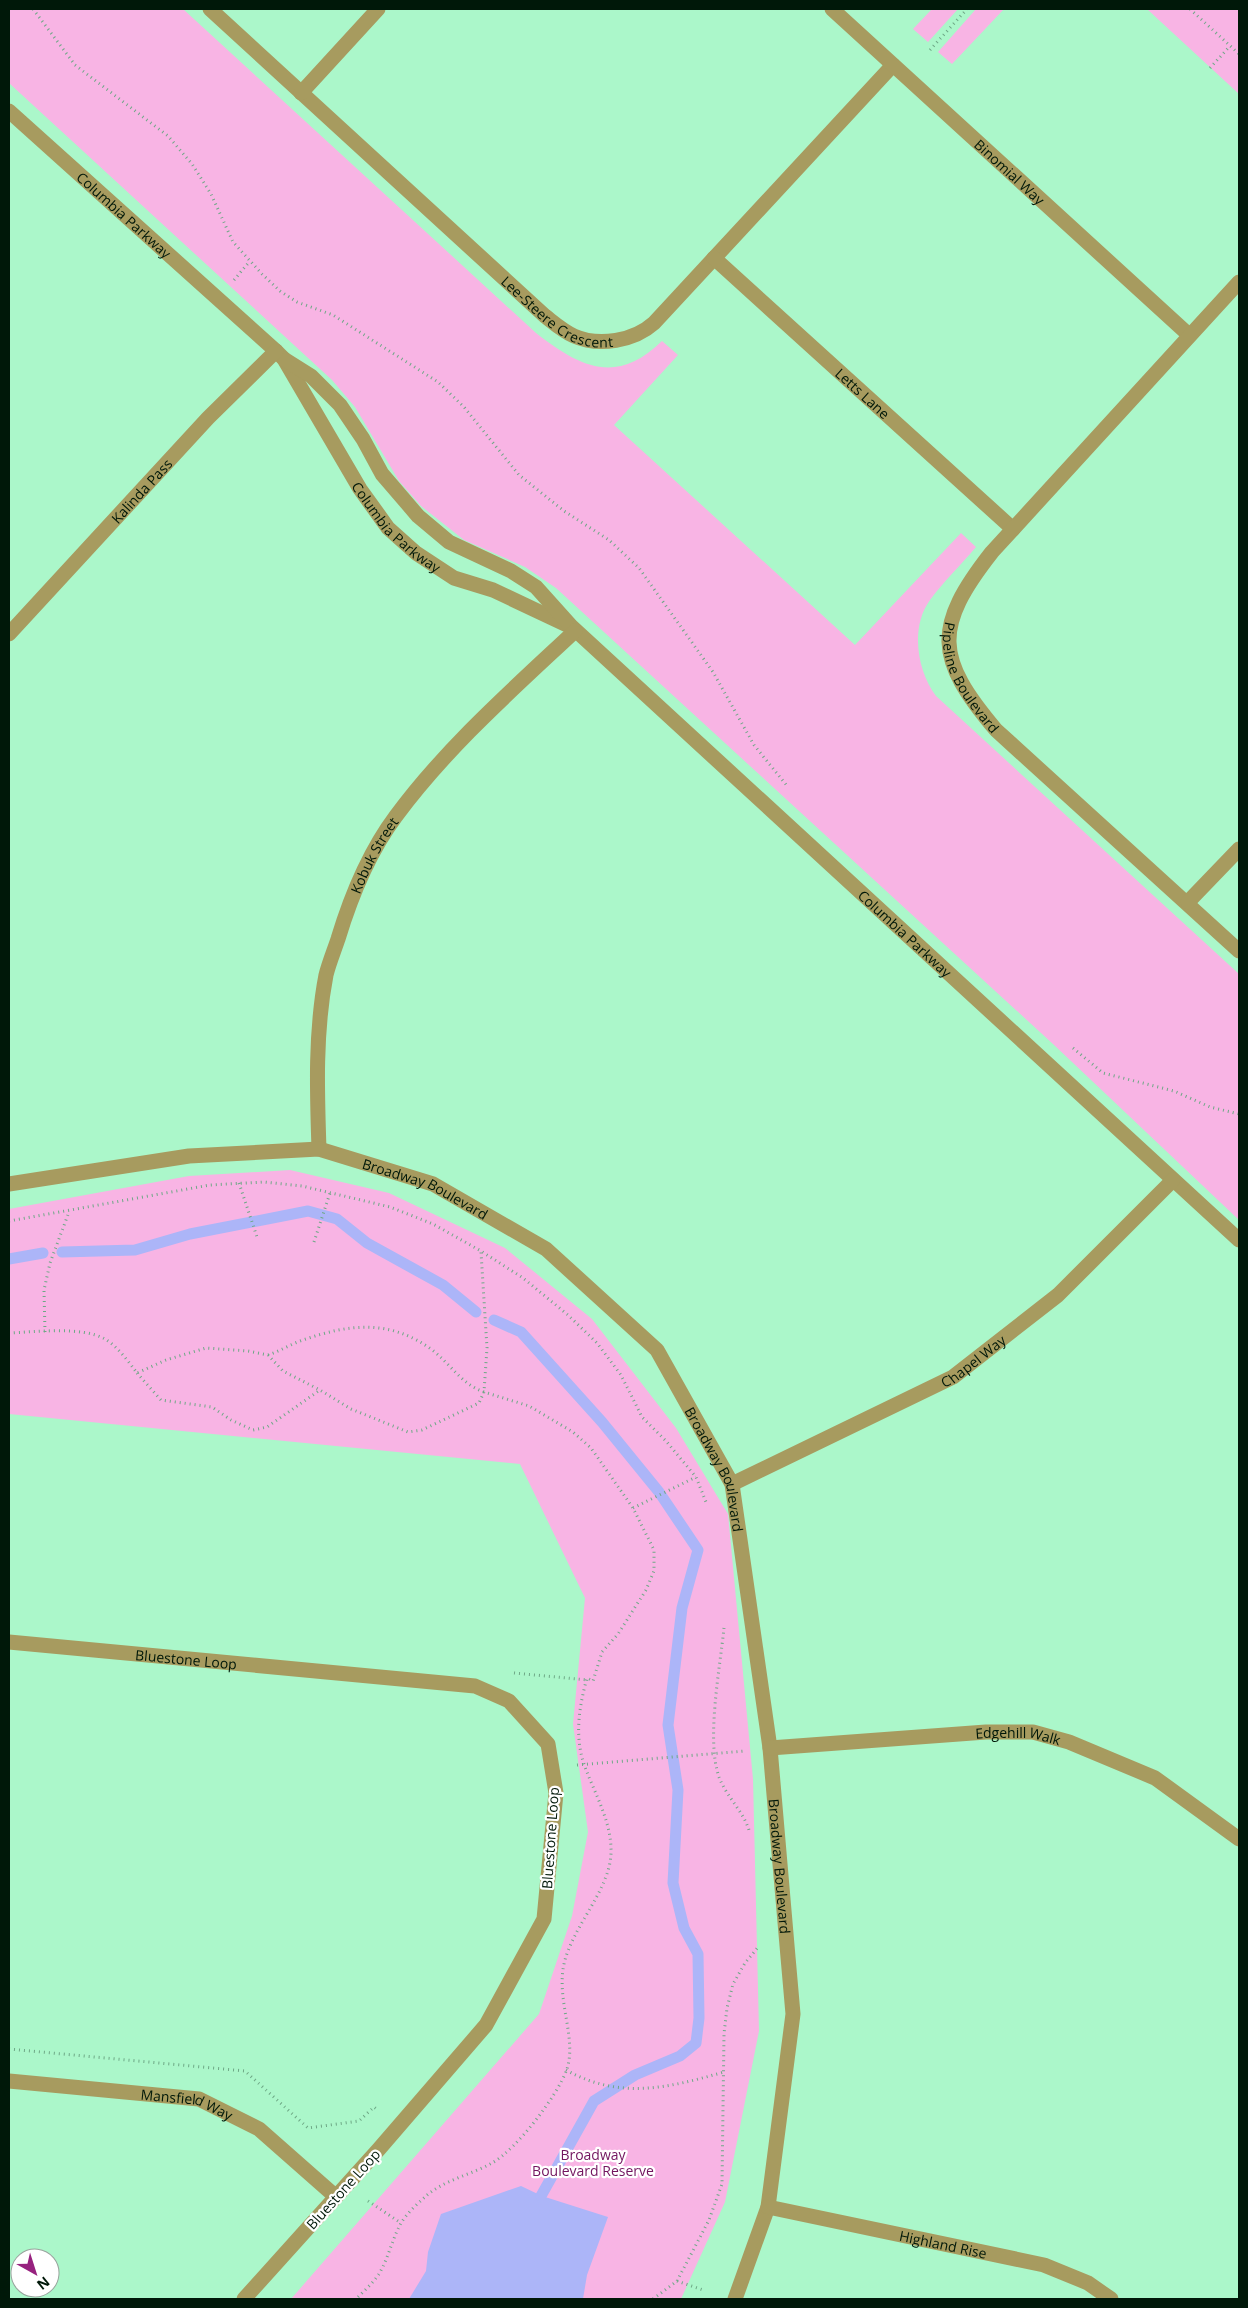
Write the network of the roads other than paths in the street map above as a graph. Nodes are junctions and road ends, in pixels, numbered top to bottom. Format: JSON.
{"nodes":[{"id":1,"x":210,"y":9,"type":"edge"},
{"id":2,"x":378,"y":9,"type":"edge"},
{"id":3,"x":832,"y":9,"type":"edge"},
{"id":4,"x":893,"y":65,"type":"junction"},
{"id":5,"x":301,"y":93,"type":"junction"},
{"id":6,"x":9,"y":111,"type":"edge"},
{"id":7,"x":714,"y":258,"type":"junction"},
{"id":8,"x":1238,"y":287,"type":"edge"},
{"id":9,"x":1189,"y":335,"type":"junction"},
{"id":10,"x":280,"y":355,"type":"junction"},
{"id":11,"x":1012,"y":529,"type":"junction"},
{"id":12,"x":573,"y":629,"type":"junction"},
{"id":13,"x":9,"y":634,"type":"edge"},
{"id":14,"x":1239,"y":850,"type":"edge"},
{"id":15,"x":1188,"y":902,"type":"junction"},
{"id":16,"x":1239,"y":951,"type":"edge"},
{"id":17,"x":319,"y":1149,"type":"junction"},
{"id":18,"x":1173,"y":1180,"type":"junction"},
{"id":19,"x":9,"y":1184,"type":"edge"},
{"id":20,"x":1239,"y":1240,"type":"edge"},
{"id":21,"x":732,"y":1484,"type":"junction"},
{"id":22,"x":9,"y":1642,"type":"edge"},
{"id":23,"x":770,"y":1748,"type":"junction"},
{"id":24,"x":1239,"y":1838,"type":"edge"},
{"id":25,"x":9,"y":2081,"type":"edge"},
{"id":26,"x":335,"y":2196,"type":"junction"},
{"id":27,"x":768,"y":2207,"type":"junction"},
{"id":28,"x":244,"y":2299,"type":"edge"},
{"id":29,"x":735,"y":2299,"type":"edge"},
{"id":30,"x":1111,"y":2299,"type":"edge"}],
"edges":[{"from":1,"to":5,"type":"street","name":"Lee-Steere Crescent"},
{"from":2,"to":5,"type":"street"},
{"from":3,"to":4,"type":"street","name":"Binomial Way"},
{"from":4,"to":7,"type":"street","name":"Lee-Steere Crescent"},
{"from":4,"to":9,"type":"street","name":"Binomial Way"},
{"from":5,"to":7,"type":"street","name":"Lee-Steere Crescent"},
{"from":6,"to":10,"type":"street","name":"Columbia Parkway"},
{"from":7,"to":11,"type":"street","name":"Letts Lane"},
{"from":8,"to":9,"type":"street","name":"Pipeline Boulevard"},
{"from":9,"to":11,"type":"street","name":"Pipeline Boulevard"},
{"from":10,"to":12,"type":"street","name":"Columbia Parkway"},
{"from":10,"to":12,"type":"street","name":"Columbia Parkway"},
{"from":10,"to":13,"type":"street","name":"Kalinda Pass"},
{"from":11,"to":15,"type":"street","name":"Pipeline Boulevard"},
{"from":12,"to":17,"type":"street","name":"Kobuk Street"},
{"from":12,"to":18,"type":"street","name":"Columbia Parkway"},
{"from":14,"to":15,"type":"street"},
{"from":15,"to":16,"type":"street","name":"Pipeline Boulevard"},
{"from":17,"to":19,"type":"street","name":"Broadway Boulevard"},
{"from":17,"to":21,"type":"street","name":"Broadway Boulevard"},
{"from":18,"to":20,"type":"street","name":"Columbia Parkway"},
{"from":18,"to":21,"type":"street","name":"Chapel Way"},
{"from":21,"to":23,"type":"street","name":"Broadway Boulevard"},
{"from":22,"to":26,"type":"street","name":"Bluestone Loop"},
{"from":23,"to":24,"type":"street","name":"Edgehill Walk"},
{"from":23,"to":27,"type":"street","name":"Broadway Boulevard"},
{"from":25,"to":26,"type":"street","name":"Mansfield Way"},
{"from":26,"to":28,"type":"street","name":"Bluestone Loop"},
{"from":27,"to":29,"type":"street","name":"Broadway Boulevard"},
{"from":27,"to":30,"type":"street","name":"Highland Rise"}]}
